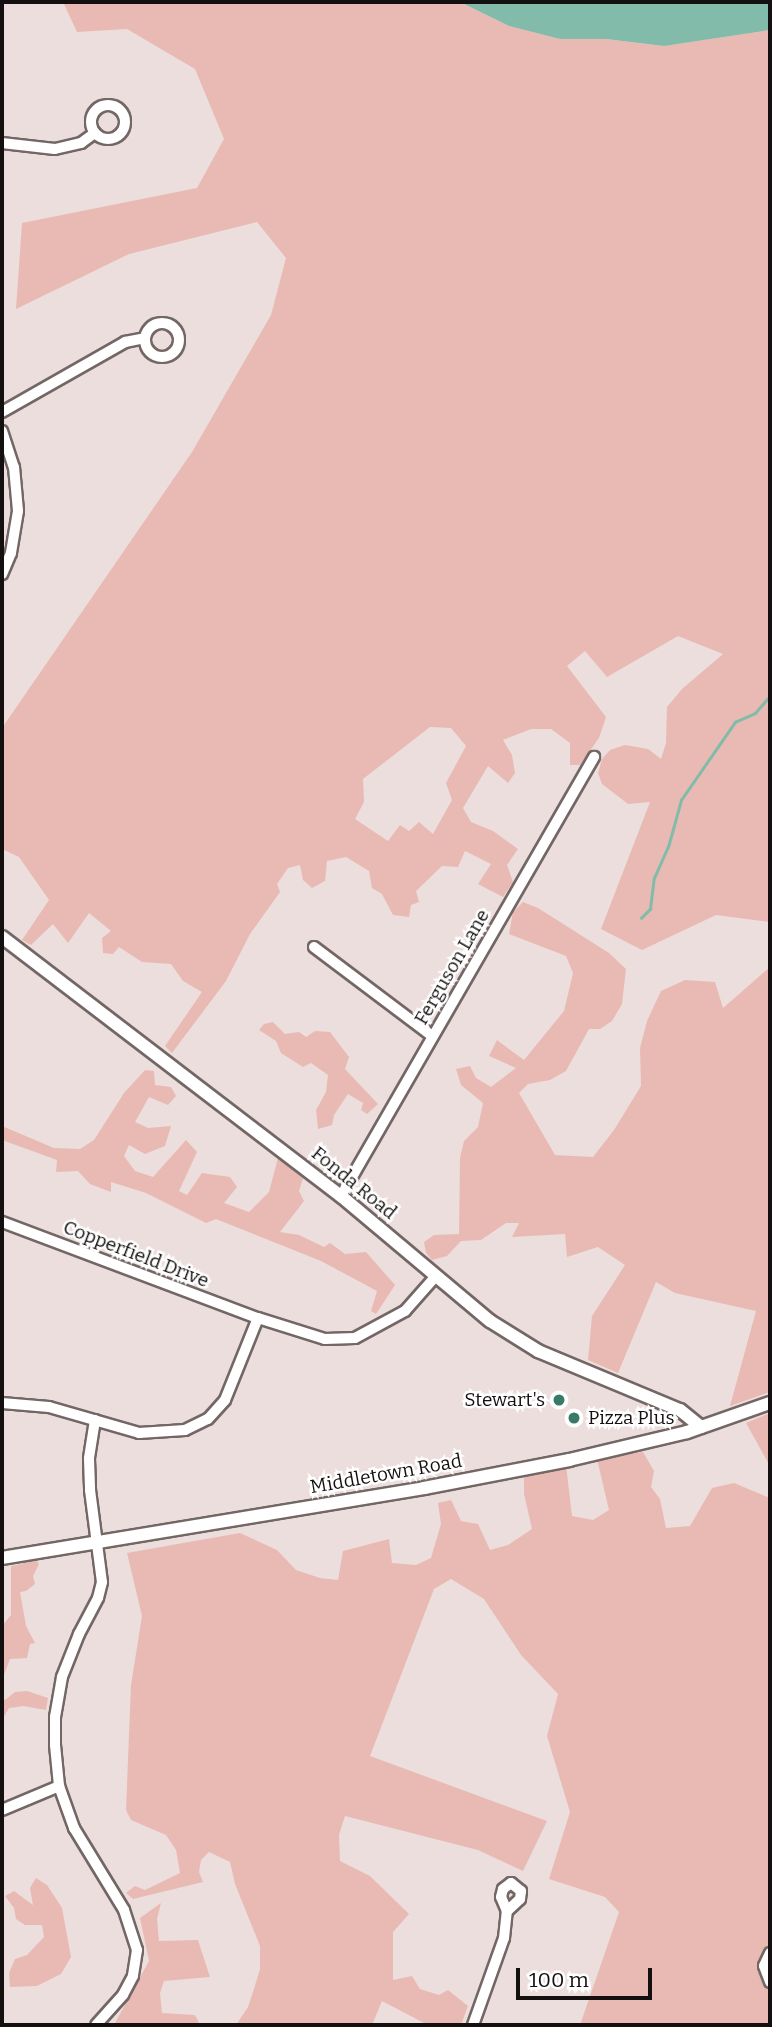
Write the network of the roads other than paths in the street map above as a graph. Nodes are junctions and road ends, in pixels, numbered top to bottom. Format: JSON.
{"nodes":[{"id":1,"x":95,"y":133,"type":"dead end"},
{"id":2,"x":2,"y":143,"type":"edge"},
{"id":3,"x":145,"y":338,"type":"dead end"},
{"id":4,"x":2,"y":412,"type":"edge"},
{"id":5,"x":2,"y":431,"type":"edge"},
{"id":6,"x":2,"y":574,"type":"edge"},
{"id":7,"x":594,"y":757,"type":"dead end"},
{"id":8,"x":2,"y":937,"type":"edge"},
{"id":9,"x":314,"y":947,"type":"dead end"},
{"id":10,"x":432,"y":1036,"type":"junction"},
{"id":11,"x":341,"y":1196,"type":"junction"},
{"id":12,"x":2,"y":1222,"type":"edge"},
{"id":13,"x":436,"y":1276,"type":"junction"},
{"id":14,"x":258,"y":1318,"type":"junction"},
{"id":15,"x":2,"y":1403,"type":"edge"},
{"id":16,"x":770,"y":1403,"type":"edge"},
{"id":17,"x":95,"y":1420,"type":"junction"},
{"id":18,"x":701,"y":1427,"type":"junction"},
{"id":19,"x":98,"y":1542,"type":"junction"},
{"id":20,"x":2,"y":1558,"type":"edge"},
{"id":21,"x":59,"y":1786,"type":"junction"},
{"id":22,"x":2,"y":1810,"type":"edge"},
{"id":23,"x":507,"y":1911,"type":"dead end"},
{"id":24,"x":770,"y":1953,"type":"edge"},
{"id":25,"x":770,"y":1982,"type":"edge"},
{"id":26,"x":96,"y":2025,"type":"edge"},
{"id":27,"x":473,"y":2025,"type":"edge"}],
"edges":[{"from":1,"to":2,"type":"street"},
{"from":3,"to":4,"type":"street"},
{"from":5,"to":6,"type":"street"},
{"from":7,"to":10,"type":"street","name":"Ferguson Lane"},
{"from":8,"to":11,"type":"street","name":"Fonda Road"},
{"from":9,"to":10,"type":"street"},
{"from":10,"to":11,"type":"street","name":"Ferguson Lane"},
{"from":11,"to":13,"type":"street","name":"Fonda Road"},
{"from":12,"to":14,"type":"street","name":"Copperfield Drive"},
{"from":13,"to":14,"type":"street","name":"Copperfield Drive"},
{"from":13,"to":18,"type":"street","name":"Fonda Road"},
{"from":14,"to":17,"type":"street"},
{"from":15,"to":17,"type":"street"},
{"from":16,"to":18,"type":"street","name":"Middletown Road"},
{"from":17,"to":19,"type":"street"},
{"from":18,"to":19,"type":"street","name":"Middletown Road"},
{"from":19,"to":20,"type":"street","name":"Middletown Road"},
{"from":19,"to":21,"type":"street"},
{"from":21,"to":22,"type":"street"},
{"from":21,"to":26,"type":"street"},
{"from":23,"to":27,"type":"street"},
{"from":24,"to":25,"type":"street"}]}
